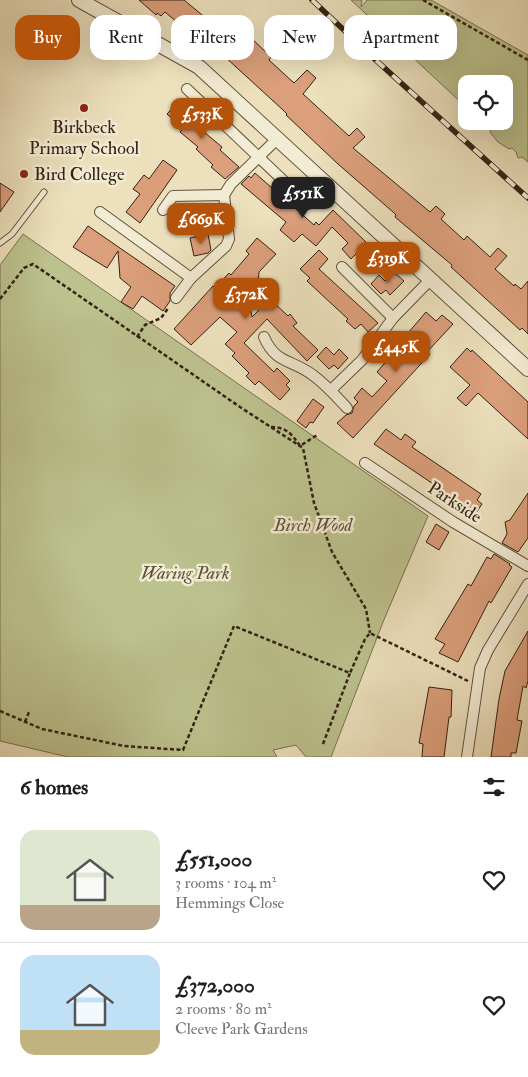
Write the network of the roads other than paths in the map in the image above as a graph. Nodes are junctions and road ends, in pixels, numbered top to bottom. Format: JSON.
{"nodes":[{"id":1,"x":79,"y":0,"type":"edge"},
{"id":2,"x":187,"y":89,"type":"dead end"},
{"id":3,"x":278,"y":138,"type":"junction"},
{"id":4,"x":259,"y":157,"type":"junction"},
{"id":5,"x":44,"y":192,"type":"dead end"},
{"id":6,"x":224,"y":195,"type":"junction"},
{"id":7,"x":308,"y":204,"type":"dead end"},
{"id":8,"x":163,"y":210,"type":"dead end"},
{"id":9,"x":100,"y":212,"type":"dead end"},
{"id":10,"x":0,"y":243,"type":"edge"},
{"id":11,"x":342,"y":267,"type":"dead end"},
{"id":12,"x":190,"y":278,"type":"junction"},
{"id":13,"x":430,"y":280,"type":"junction"},
{"id":14,"x":176,"y":298,"type":"road end"},
{"id":15,"x":393,"y":318,"type":"junction"},
{"id":16,"x":264,"y":337,"type":"dead end"},
{"id":17,"x":528,"y":370,"type":"edge"},
{"id":18,"x":331,"y":390,"type":"junction"},
{"id":19,"x":347,"y":408,"type":"dead end"},
{"id":20,"x":365,"y":463,"type":"dead end"},
{"id":21,"x":528,"y":566,"type":"edge"},
{"id":22,"x":528,"y":584,"type":"edge"},
{"id":23,"x":467,"y":757,"type":"edge"}],
"edges":[{"from":1,"to":3,"type":"street"},
{"from":2,"to":4,"type":"street"},
{"from":3,"to":4,"type":"street"},
{"from":3,"to":13,"type":"street"},
{"from":4,"to":6,"type":"street"},
{"from":4,"to":7,"type":"street"},
{"from":5,"to":10,"type":"lane"},
{"from":6,"to":8,"type":"street"},
{"from":6,"to":12,"type":"street"},
{"from":9,"to":12,"type":"street"},
{"from":11,"to":15,"type":"street"},
{"from":12,"to":14,"type":"street"},
{"from":13,"to":15,"type":"street"},
{"from":13,"to":17,"type":"street"},
{"from":15,"to":18,"type":"street"},
{"from":16,"to":18,"type":"street"},
{"from":18,"to":19,"type":"street"},
{"from":20,"to":21,"type":"street","name":"Parkside"},
{"from":22,"to":23,"type":"street"}]}
